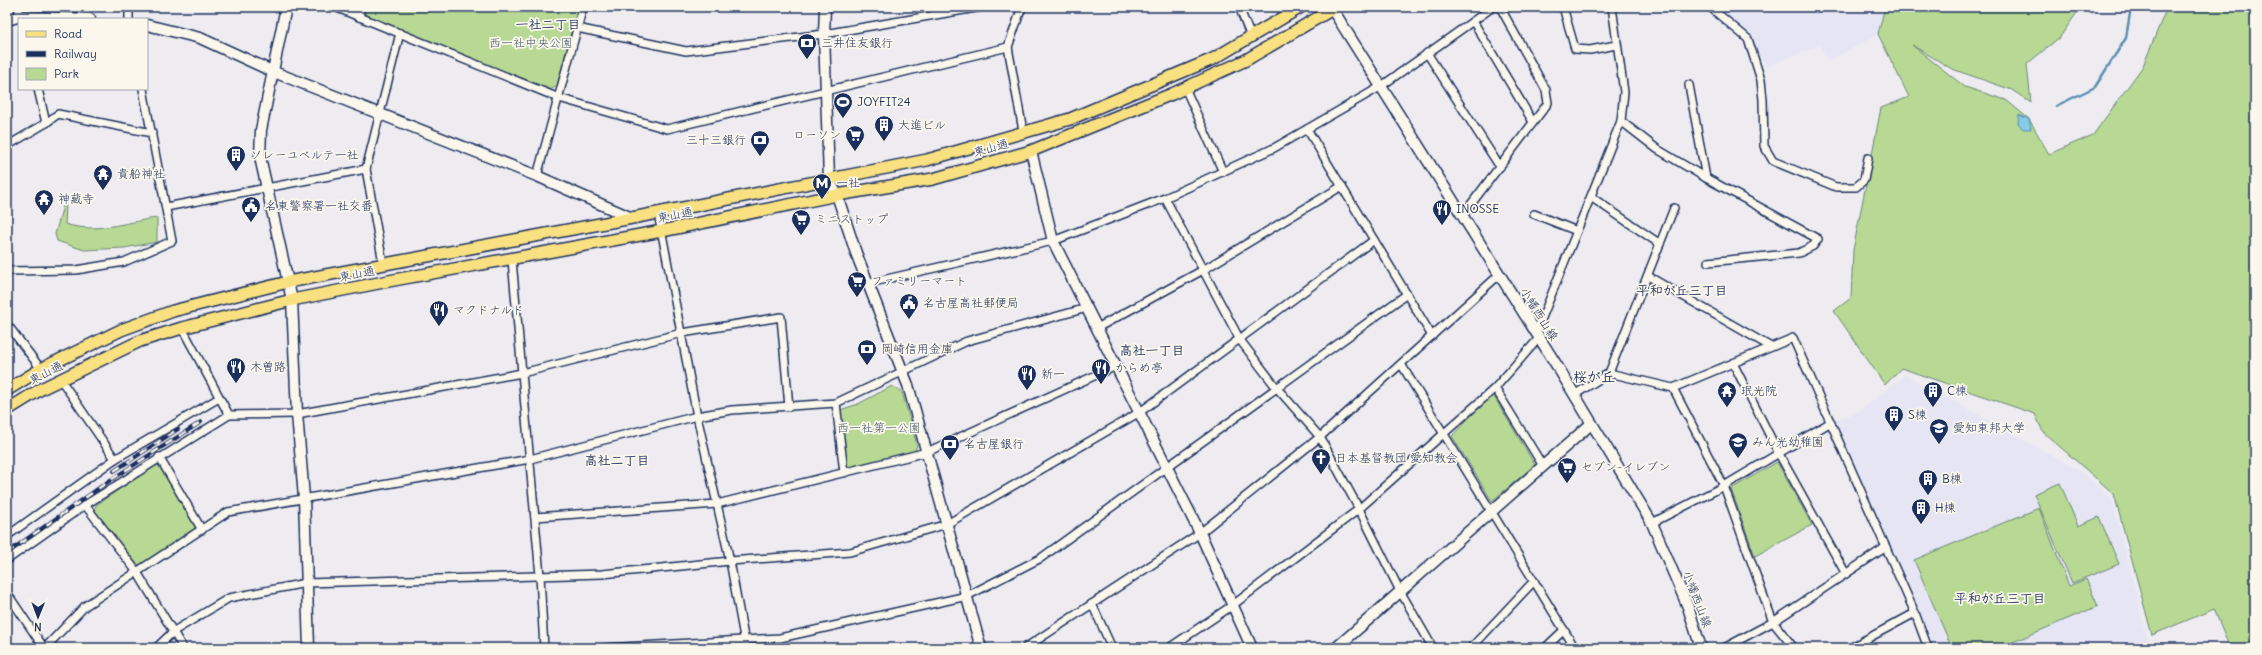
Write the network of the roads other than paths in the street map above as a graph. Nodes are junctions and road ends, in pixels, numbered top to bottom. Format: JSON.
{"nodes":[{"id":1,"x":129,"y":7,"type":"edge"},
{"id":2,"x":286,"y":7,"type":"edge"},
{"id":3,"x":335,"y":7,"type":"edge"},
{"id":4,"x":361,"y":7,"type":"edge"},
{"id":5,"x":583,"y":7,"type":"edge"},
{"id":6,"x":825,"y":7,"type":"edge"},
{"id":7,"x":982,"y":7,"type":"edge"},
{"id":8,"x":1022,"y":7,"type":"edge"},
{"id":9,"x":1239,"y":7,"type":"edge"},
{"id":10,"x":1301,"y":7,"type":"edge"},
{"id":11,"x":1493,"y":7,"type":"edge"},
{"id":12,"x":1500,"y":7,"type":"edge"},
{"id":13,"x":1563,"y":7,"type":"edge"},
{"id":14,"x":1612,"y":7,"type":"edge"},
{"id":15,"x":1710,"y":7,"type":"edge"},
{"id":16,"x":1333,"y":8,"type":"edge"},
{"id":17,"x":20,"y":14,"type":"edge"},
{"id":18,"x":359,"y":17,"type":"junction"},
{"id":19,"x":76,"y":18,"type":"edge"},
{"id":20,"x":129,"y":18,"type":"edge"},
{"id":21,"x":7,"y":20,"type":"edge"},
{"id":22,"x":1473,"y":21,"type":"junction"},
{"id":23,"x":148,"y":25,"type":"edge"},
{"id":24,"x":577,"y":28,"type":"junction"},
{"id":25,"x":400,"y":33,"type":"junction"},
{"id":26,"x":824,"y":34,"type":"junction"},
{"id":27,"x":1251,"y":37,"type":"junction"},
{"id":28,"x":1616,"y":45,"type":"junction"},
{"id":29,"x":1008,"y":47,"type":"junction"},
{"id":30,"x":1427,"y":54,"type":"junction"},
{"id":31,"x":274,"y":72,"type":"junction"},
{"id":32,"x":1689,"y":85,"type":"dead end"},
{"id":33,"x":1380,"y":86,"type":"junction"},
{"id":34,"x":1185,"y":88,"type":"junction"},
{"id":35,"x":38,"y":90,"type":"edge"},
{"id":36,"x":143,"y":90,"type":"edge"},
{"id":37,"x":826,"y":91,"type":"junction"},
{"id":38,"x":559,"y":98,"type":"junction"},
{"id":39,"x":379,"y":112,"type":"junction"},
{"id":40,"x":1621,"y":121,"type":"junction"},
{"id":41,"x":1534,"y":122,"type":"junction"},
{"id":42,"x":46,"y":123,"type":"junction"},
{"id":43,"x":1307,"y":129,"type":"junction"},
{"id":44,"x":1023,"y":132,"type":"junction"},
{"id":45,"x":152,"y":133,"type":"junction"},
{"id":46,"x":7,"y":146,"type":"edge"},
{"id":47,"x":1031,"y":151,"type":"junction"},
{"id":48,"x":1868,"y":158,"type":"dead end"},
{"id":49,"x":1500,"y":167,"type":"junction"},
{"id":50,"x":366,"y":169,"type":"junction"},
{"id":51,"x":1223,"y":172,"type":"junction"},
{"id":52,"x":537,"y":176,"type":"junction"},
{"id":53,"x":1706,"y":178,"type":"junction"},
{"id":54,"x":829,"y":179,"type":"junction"},
{"id":55,"x":1342,"y":186,"type":"junction"},
{"id":56,"x":267,"y":187,"type":"junction"},
{"id":57,"x":837,"y":195,"type":"junction"},
{"id":58,"x":1591,"y":197,"type":"junction"},
{"id":59,"x":1165,"y":198,"type":"junction"},
{"id":60,"x":166,"y":207,"type":"junction"},
{"id":61,"x":1674,"y":208,"type":"dead end"},
{"id":62,"x":658,"y":213,"type":"junction"},
{"id":63,"x":1534,"y":214,"type":"dead end"},
{"id":64,"x":1462,"y":216,"type":"junction"},
{"id":65,"x":632,"y":218,"type":"junction"},
{"id":66,"x":662,"y":231,"type":"junction"},
{"id":67,"x":1577,"y":231,"type":"junction"},
{"id":68,"x":1374,"y":240,"type":"junction"},
{"id":69,"x":1053,"y":241,"type":"junction"},
{"id":70,"x":1660,"y":244,"type":"junction"},
{"id":71,"x":512,"y":260,"type":"junction"},
{"id":72,"x":1708,"y":262,"type":"dead end"},
{"id":73,"x":383,"y":263,"type":"junction"},
{"id":74,"x":1203,"y":270,"type":"junction"},
{"id":75,"x":7,"y":271,"type":"edge"},
{"id":76,"x":1499,"y":275,"type":"junction"},
{"id":77,"x":1648,"y":276,"type":"junction"},
{"id":78,"x":288,"y":282,"type":"junction"},
{"id":79,"x":869,"y":283,"type":"junction"},
{"id":80,"x":1407,"y":294,"type":"junction"},
{"id":81,"x":292,"y":300,"type":"junction"},
{"id":82,"x":1087,"y":308,"type":"junction"},
{"id":83,"x":7,"y":324,"type":"edge"},
{"id":84,"x":182,"y":328,"type":"junction"},
{"id":85,"x":1097,"y":328,"type":"junction"},
{"id":86,"x":682,"y":333,"type":"junction"},
{"id":87,"x":1538,"y":335,"type":"junction"},
{"id":88,"x":1432,"y":336,"type":"junction"},
{"id":89,"x":1240,"y":340,"type":"junction"},
{"id":90,"x":1771,"y":347,"type":"junction"},
{"id":91,"x":1734,"y":363,"type":"junction"},
{"id":92,"x":1401,"y":364,"type":"junction"},
{"id":93,"x":1116,"y":366,"type":"junction"},
{"id":94,"x":41,"y":369,"type":"junction"},
{"id":95,"x":902,"y":371,"type":"junction"},
{"id":96,"x":522,"y":373,"type":"junction"},
{"id":97,"x":1609,"y":373,"type":"junction"},
{"id":98,"x":61,"y":380,"type":"junction"},
{"id":99,"x":1276,"y":387,"type":"junction"},
{"id":100,"x":1495,"y":388,"type":"junction"},
{"id":101,"x":1673,"y":388,"type":"junction"},
{"id":102,"x":41,"y":389,"type":"junction"},
{"id":103,"x":7,"y":390,"type":"edge"},
{"id":104,"x":1574,"y":395,"type":"junction"},
{"id":105,"x":219,"y":398,"type":"junction"},
{"id":106,"x":836,"y":403,"type":"junction"},
{"id":107,"x":789,"y":407,"type":"junction"},
{"id":108,"x":7,"y":410,"type":"edge"},
{"id":109,"x":1140,"y":412,"type":"junction"},
{"id":110,"x":297,"y":414,"type":"junction"},
{"id":111,"x":7,"y":415,"type":"edge"},
{"id":112,"x":229,"y":415,"type":"junction"},
{"id":113,"x":697,"y":416,"type":"junction"},
{"id":114,"x":1831,"y":422,"type":"junction"},
{"id":115,"x":1592,"y":424,"type":"junction"},
{"id":116,"x":1444,"y":434,"type":"junction"},
{"id":117,"x":1320,"y":437,"type":"junction"},
{"id":118,"x":927,"y":452,"type":"junction"},
{"id":119,"x":1779,"y":454,"type":"junction"},
{"id":120,"x":159,"y":457,"type":"junction"},
{"id":121,"x":115,"y":459,"type":"junction"},
{"id":122,"x":530,"y":459,"type":"junction"},
{"id":123,"x":1543,"y":466,"type":"junction"},
{"id":124,"x":1167,"y":469,"type":"junction"},
{"id":125,"x":844,"y":472,"type":"junction"},
{"id":126,"x":1724,"y":486,"type":"junction"},
{"id":127,"x":304,"y":498,"type":"junction"},
{"id":128,"x":717,"y":504,"type":"junction"},
{"id":129,"x":85,"y":505,"type":"junction"},
{"id":130,"x":1359,"y":509,"type":"junction"},
{"id":131,"x":1492,"y":511,"type":"junction"},
{"id":132,"x":535,"y":517,"type":"junction"},
{"id":133,"x":947,"y":524,"type":"junction"},
{"id":134,"x":1652,"y":524,"type":"junction"},
{"id":135,"x":202,"y":530,"type":"junction"},
{"id":136,"x":1200,"y":533,"type":"junction"},
{"id":137,"x":7,"y":536,"type":"edge"},
{"id":138,"x":1886,"y":547,"type":"junction"},
{"id":139,"x":7,"y":560,"type":"edge"},
{"id":140,"x":730,"y":561,"type":"junction"},
{"id":141,"x":137,"y":572,"type":"junction"},
{"id":142,"x":1846,"y":574,"type":"junction"},
{"id":143,"x":540,"y":576,"type":"junction"},
{"id":144,"x":1534,"y":581,"type":"junction"},
{"id":145,"x":306,"y":583,"type":"junction"},
{"id":146,"x":1400,"y":591,"type":"junction"},
{"id":147,"x":7,"y":593,"type":"edge"},
{"id":148,"x":968,"y":596,"type":"junction"},
{"id":149,"x":1092,"y":604,"type":"junction"},
{"id":150,"x":1232,"y":605,"type":"junction"},
{"id":151,"x":1915,"y":613,"type":"junction"},
{"id":152,"x":1773,"y":622,"type":"junction"},
{"id":153,"x":1564,"y":630,"type":"junction"},
{"id":154,"x":174,"y":631,"type":"junction"},
{"id":155,"x":745,"y":639,"type":"junction"},
{"id":156,"x":45,"y":648,"type":"edge"},
{"id":157,"x":156,"y":648,"type":"edge"},
{"id":158,"x":183,"y":648,"type":"edge"},
{"id":159,"x":308,"y":648,"type":"edge"},
{"id":160,"x":544,"y":648,"type":"edge"},
{"id":161,"x":606,"y":648,"type":"edge"},
{"id":162,"x":746,"y":648,"type":"edge"},
{"id":163,"x":981,"y":648,"type":"edge"},
{"id":164,"x":1025,"y":648,"type":"edge"},
{"id":165,"x":1112,"y":648,"type":"edge"},
{"id":166,"x":1169,"y":648,"type":"edge"},
{"id":167,"x":1252,"y":648,"type":"edge"},
{"id":168,"x":1336,"y":648,"type":"edge"},
{"id":169,"x":1433,"y":648,"type":"edge"},
{"id":170,"x":1471,"y":648,"type":"edge"},
{"id":171,"x":1545,"y":648,"type":"edge"},
{"id":172,"x":1575,"y":648,"type":"edge"},
{"id":173,"x":1700,"y":648,"type":"edge"},
{"id":174,"x":1724,"y":648,"type":"edge"},
{"id":175,"x":1794,"y":648,"type":"edge"},
{"id":176,"x":1850,"y":648,"type":"edge"},
{"id":177,"x":1928,"y":648,"type":"edge"}],
"edges":[{"from":1,"to":20,"type":"street"},
{"from":2,"to":31,"type":"street"},
{"from":3,"to":18,"type":"street"},
{"from":4,"to":18,"type":"street"},
{"from":5,"to":24,"type":"street"},
{"from":6,"to":26,"type":"street"},
{"from":7,"to":26,"type":"street"},
{"from":8,"to":29,"type":"street"},
{"from":9,"to":27,"type":"street"},
{"from":10,"to":27,"type":"main road","name":"東山通"},
{"from":11,"to":22,"type":"street"},
{"from":12,"to":41,"type":"street"},
{"from":13,"to":28,"type":"street"},
{"from":14,"to":28,"type":"street"},
{"from":15,"to":48,"type":"street"},
{"from":16,"to":33,"type":"street","name":"小幡西山線"},
{"from":16,"to":34,"type":"main road","name":"東山通"},
{"from":17,"to":19,"type":"street"},
{"from":17,"to":21,"type":"street"},
{"from":18,"to":25,"type":"street"},
{"from":22,"to":30,"type":"street"},
{"from":22,"to":41,"type":"street"},
{"from":23,"to":31,"type":"street"},
{"from":24,"to":26,"type":"street"},
{"from":24,"to":38,"type":"street"},
{"from":25,"to":38,"type":"street"},
{"from":25,"to":39,"type":"street"},
{"from":26,"to":37,"type":"street"},
{"from":27,"to":44,"type":"main road","name":"東山通"},
{"from":28,"to":40,"type":"street"},
{"from":29,"to":37,"type":"street"},
{"from":29,"to":44,"type":"street"},
{"from":30,"to":33,"type":"street"},
{"from":30,"to":49,"type":"street"},
{"from":31,"to":39,"type":"street"},
{"from":31,"to":56,"type":"street"},
{"from":32,"to":53,"type":"street"},
{"from":33,"to":43,"type":"street"},
{"from":33,"to":64,"type":"street","name":"小幡西山線"},
{"from":34,"to":47,"type":"main road","name":"東山通"},
{"from":34,"to":51,"type":"street"},
{"from":35,"to":42,"type":"street"},
{"from":36,"to":45,"type":"street"},
{"from":37,"to":38,"type":"street"},
{"from":37,"to":54,"type":"street"},
{"from":38,"to":52,"type":"street"},
{"from":39,"to":50,"type":"street"},
{"from":39,"to":52,"type":"street"},
{"from":40,"to":53,"type":"street"},
{"from":40,"to":58,"type":"street"},
{"from":41,"to":49,"type":"street"},
{"from":42,"to":45,"type":"street"},
{"from":42,"to":46,"type":"street"},
{"from":43,"to":51,"type":"street"},
{"from":43,"to":55,"type":"street"},
{"from":44,"to":54,"type":"main road","name":"東山通"},
{"from":45,"to":60,"type":"street"},
{"from":47,"to":57,"type":"main road","name":"東山通"},
{"from":47,"to":69,"type":"street"},
{"from":49,"to":64,"type":"street"},
{"from":50,"to":56,"type":"street"},
{"from":50,"to":73,"type":"street"},
{"from":51,"to":59,"type":"street"},
{"from":52,"to":65,"type":"street"},
{"from":53,"to":72,"type":"street"},
{"from":54,"to":57,"type":"street"},
{"from":54,"to":62,"type":"main road","name":"東山通"},
{"from":55,"to":68,"type":"street"},
{"from":55,"to":74,"type":"street"},
{"from":56,"to":60,"type":"street"},
{"from":56,"to":78,"type":"street"},
{"from":57,"to":66,"type":"main road","name":"東山通"},
{"from":57,"to":79,"type":"street"},
{"from":58,"to":67,"type":"street"},
{"from":58,"to":70,"type":"street"},
{"from":59,"to":69,"type":"street"},
{"from":59,"to":74,"type":"street"},
{"from":60,"to":75,"type":"street"},
{"from":61,"to":70,"type":"street"},
{"from":62,"to":65,"type":"main road","name":"東山通"},
{"from":62,"to":66,"type":"street"},
{"from":63,"to":67,"type":"street"},
{"from":64,"to":76,"type":"street","name":"小幡西山線"},
{"from":65,"to":73,"type":"main road","name":"東山通"},
{"from":66,"to":71,"type":"main road","name":"東山通"},
{"from":66,"to":86,"type":"street"},
{"from":67,"to":87,"type":"street"},
{"from":68,"to":80,"type":"street"},
{"from":68,"to":89,"type":"street"},
{"from":69,"to":79,"type":"street"},
{"from":69,"to":82,"type":"street"},
{"from":70,"to":77,"type":"street"},
{"from":71,"to":81,"type":"main road","name":"東山通"},
{"from":71,"to":96,"type":"street"},
{"from":73,"to":78,"type":"main road","name":"東山通"},
{"from":74,"to":85,"type":"street"},
{"from":74,"to":89,"type":"street"},
{"from":76,"to":87,"type":"street","name":"小幡西山線"},
{"from":76,"to":88,"type":"street"},
{"from":77,"to":90,"type":"street"},
{"from":77,"to":97,"type":"street"},
{"from":78,"to":81,"type":"street"},
{"from":78,"to":94,"type":"main road","name":"東山通"},
{"from":79,"to":95,"type":"street"},
{"from":80,"to":88,"type":"street"},
{"from":80,"to":99,"type":"street"},
{"from":81,"to":84,"type":"main road","name":"東山通"},
{"from":81,"to":110,"type":"street"},
{"from":82,"to":85,"type":"street"},
{"from":82,"to":95,"type":"street"},
{"from":83,"to":94,"type":"street"},
{"from":84,"to":98,"type":"main road","name":"東山通"},
{"from":84,"to":105,"type":"street"},
{"from":85,"to":93,"type":"street"},
{"from":86,"to":96,"type":"street"},
{"from":86,"to":107,"type":"street"},
{"from":86,"to":113,"type":"street"},
{"from":87,"to":100,"type":"street"},
{"from":87,"to":104,"type":"street","name":"小幡西山線"},
{"from":88,"to":92,"type":"street"},
{"from":89,"to":99,"type":"street"},
{"from":89,"to":109,"type":"street"},
{"from":90,"to":91,"type":"street"},
{"from":90,"to":114,"type":"street"},
{"from":91,"to":101,"type":"street"},
{"from":91,"to":119,"type":"street"},
{"from":92,"to":116,"type":"street"},
{"from":92,"to":117,"type":"street"},
{"from":93,"to":109,"type":"street"},
{"from":93,"to":118,"type":"street"},
{"from":94,"to":103,"type":"main road","name":"東山通"},
{"from":95,"to":106,"type":"street"},
{"from":95,"to":118,"type":"street"},
{"from":96,"to":110,"type":"street"},
{"from":96,"to":122,"type":"street"},
{"from":97,"to":101,"type":"street"},
{"from":97,"to":104,"type":"street"},
{"from":98,"to":102,"type":"main road","name":"東山通"},
{"from":98,"to":121,"type":"street"},
{"from":99,"to":117,"type":"street"},
{"from":99,"to":124,"type":"street"},
{"from":100,"to":116,"type":"street"},
{"from":100,"to":123,"type":"street"},
{"from":101,"to":126,"type":"street"},
{"from":102,"to":108,"type":"main road","name":"東山通"},
{"from":102,"to":111,"type":"main road"},
{"from":104,"to":115,"type":"street","name":"小幡西山線"},
{"from":105,"to":112,"type":"street"},
{"from":105,"to":121,"type":"street"},
{"from":106,"to":107,"type":"street"},
{"from":106,"to":125,"type":"street"},
{"from":107,"to":113,"type":"street"},
{"from":109,"to":124,"type":"street"},
{"from":109,"to":133,"type":"street"},
{"from":110,"to":112,"type":"street"},
{"from":110,"to":127,"type":"street"},
{"from":112,"to":120,"type":"street"},
{"from":113,"to":122,"type":"street"},
{"from":113,"to":128,"type":"street"},
{"from":114,"to":119,"type":"street"},
{"from":114,"to":138,"type":"street"},
{"from":115,"to":123,"type":"street"},
{"from":115,"to":134,"type":"street","name":"小幡西山線"},
{"from":116,"to":130,"type":"street"},
{"from":116,"to":131,"type":"street"},
{"from":117,"to":130,"type":"street"},
{"from":117,"to":136,"type":"street"},
{"from":118,"to":125,"type":"street"},
{"from":118,"to":133,"type":"street"},
{"from":119,"to":126,"type":"street"},
{"from":119,"to":142,"type":"street"},
{"from":120,"to":129,"type":"street"},
{"from":120,"to":135,"type":"street"},
{"from":121,"to":137,"type":"street"},
{"from":122,"to":127,"type":"street"},
{"from":122,"to":132,"type":"street"},
{"from":123,"to":131,"type":"street"},
{"from":124,"to":136,"type":"street"},
{"from":124,"to":148,"type":"street"},
{"from":125,"to":128,"type":"street"},
{"from":126,"to":134,"type":"street"},
{"from":126,"to":152,"type":"street"},
{"from":127,"to":135,"type":"street"},
{"from":127,"to":145,"type":"street"},
{"from":128,"to":132,"type":"street"},
{"from":128,"to":140,"type":"street"},
{"from":129,"to":139,"type":"street"},
{"from":129,"to":141,"type":"street"},
{"from":130,"to":146,"type":"street"},
{"from":130,"to":150,"type":"street"},
{"from":131,"to":144,"type":"street"},
{"from":131,"to":146,"type":"street"},
{"from":132,"to":143,"type":"street"},
{"from":133,"to":140,"type":"street"},
{"from":133,"to":148,"type":"street"},
{"from":134,"to":173,"type":"street","name":"小幡西山線"},
{"from":135,"to":141,"type":"street"},
{"from":136,"to":149,"type":"street"},
{"from":136,"to":150,"type":"street"},
{"from":138,"to":142,"type":"street"},
{"from":138,"to":151,"type":"street"},
{"from":140,"to":143,"type":"street"},
{"from":140,"to":155,"type":"street"},
{"from":141,"to":154,"type":"street"},
{"from":141,"to":156,"type":"street"},
{"from":142,"to":152,"type":"street"},
{"from":143,"to":145,"type":"street"},
{"from":143,"to":160,"type":"street"},
{"from":144,"to":153,"type":"street"},
{"from":144,"to":170,"type":"street"},
{"from":145,"to":154,"type":"street"},
{"from":145,"to":159,"type":"street"},
{"from":146,"to":168,"type":"street"},
{"from":146,"to":169,"type":"street"},
{"from":147,"to":156,"type":"street"},
{"from":148,"to":155,"type":"street"},
{"from":148,"to":163,"type":"street"},
{"from":149,"to":164,"type":"street"},
{"from":149,"to":165,"type":"street"},
{"from":150,"to":166,"type":"street"},
{"from":150,"to":167,"type":"street"},
{"from":151,"to":176,"type":"street"},
{"from":151,"to":177,"type":"street"},
{"from":152,"to":174,"type":"street"},
{"from":152,"to":175,"type":"street"},
{"from":153,"to":171,"type":"street"},
{"from":153,"to":172,"type":"street"},
{"from":154,"to":157,"type":"street"},
{"from":154,"to":158,"type":"street"},
{"from":155,"to":161,"type":"street"},
{"from":155,"to":162,"type":"street"}]}
